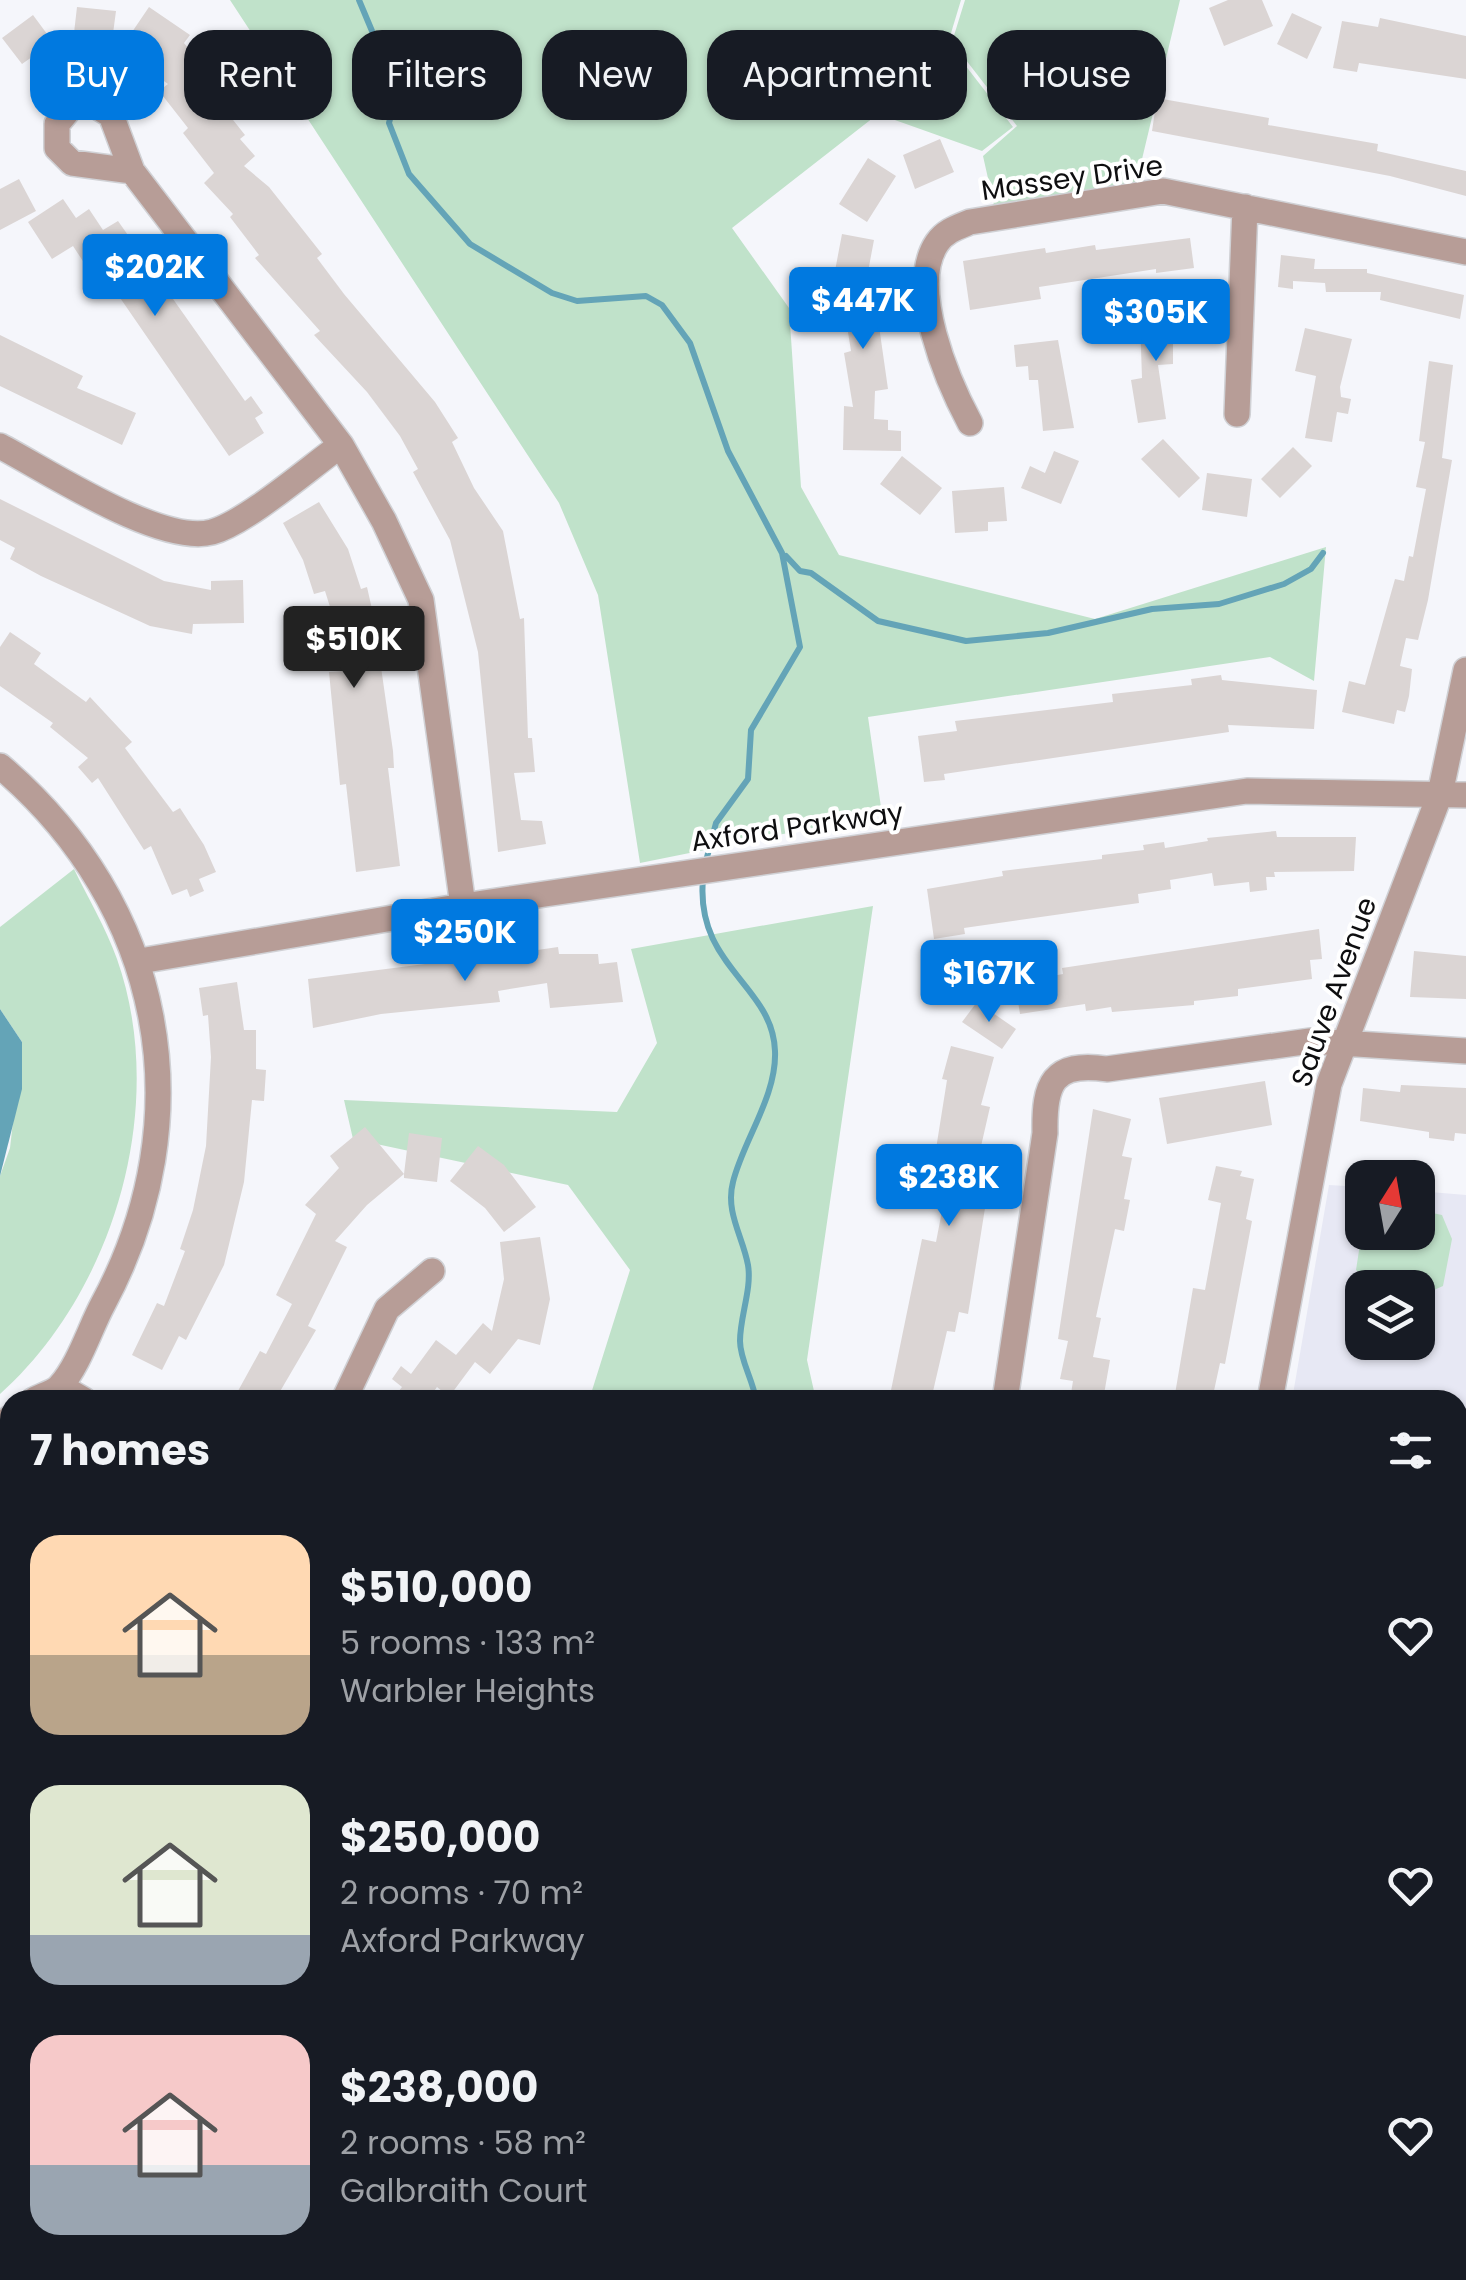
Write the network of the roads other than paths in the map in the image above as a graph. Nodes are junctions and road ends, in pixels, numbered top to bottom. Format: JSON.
{"nodes":[{"id":1,"x":132,"y":171,"type":"dead end"},
{"id":2,"x":1245,"y":208,"type":"junction"},
{"id":3,"x":1466,"y":252,"type":"edge"},
{"id":4,"x":1237,"y":414,"type":"dead end"},
{"id":5,"x":970,"y":423,"type":"dead end"},
{"id":6,"x":340,"y":445,"type":"junction"},
{"id":7,"x":0,"y":446,"type":"edge"},
{"id":8,"x":1466,"y":670,"type":"edge"},
{"id":9,"x":0,"y":766,"type":"edge"},
{"id":10,"x":1453,"y":794,"type":"edge"},
{"id":11,"x":462,"y":906,"type":"junction"},
{"id":12,"x":140,"y":961,"type":"junction"},
{"id":13,"x":1342,"y":1041,"type":"junction"},
{"id":14,"x":1466,"y":1050,"type":"edge"},
{"id":15,"x":432,"y":1272,"type":"dead end"},
{"id":16,"x":60,"y":1386,"type":"junction"},
{"id":17,"x":53,"y":1390,"type":"edge"},
{"id":18,"x":67,"y":1390,"type":"edge"},
{"id":19,"x":349,"y":1390,"type":"edge"},
{"id":20,"x":1006,"y":1390,"type":"edge"},
{"id":21,"x":1272,"y":1390,"type":"edge"}],
"edges":[{"from":1,"to":6,"type":"street"},
{"from":2,"to":3,"type":"street","name":"Massey Drive"},
{"from":2,"to":4,"type":"street"},
{"from":2,"to":5,"type":"street","name":"Massey Drive"},
{"from":6,"to":7,"type":"street"},
{"from":6,"to":11,"type":"street"},
{"from":8,"to":10,"type":"street","name":"Sauve Avenue"},
{"from":9,"to":12,"type":"street"},
{"from":10,"to":11,"type":"street","name":"Axford Parkway"},
{"from":10,"to":13,"type":"street","name":"Sauve Avenue"},
{"from":11,"to":12,"type":"street","name":"Axford Parkway"},
{"from":12,"to":16,"type":"street"},
{"from":13,"to":14,"type":"street"},
{"from":13,"to":20,"type":"street"},
{"from":13,"to":21,"type":"street","name":"Sauve Avenue"},
{"from":15,"to":19,"type":"street"},
{"from":16,"to":17,"type":"street"},
{"from":16,"to":18,"type":"street"}]}
